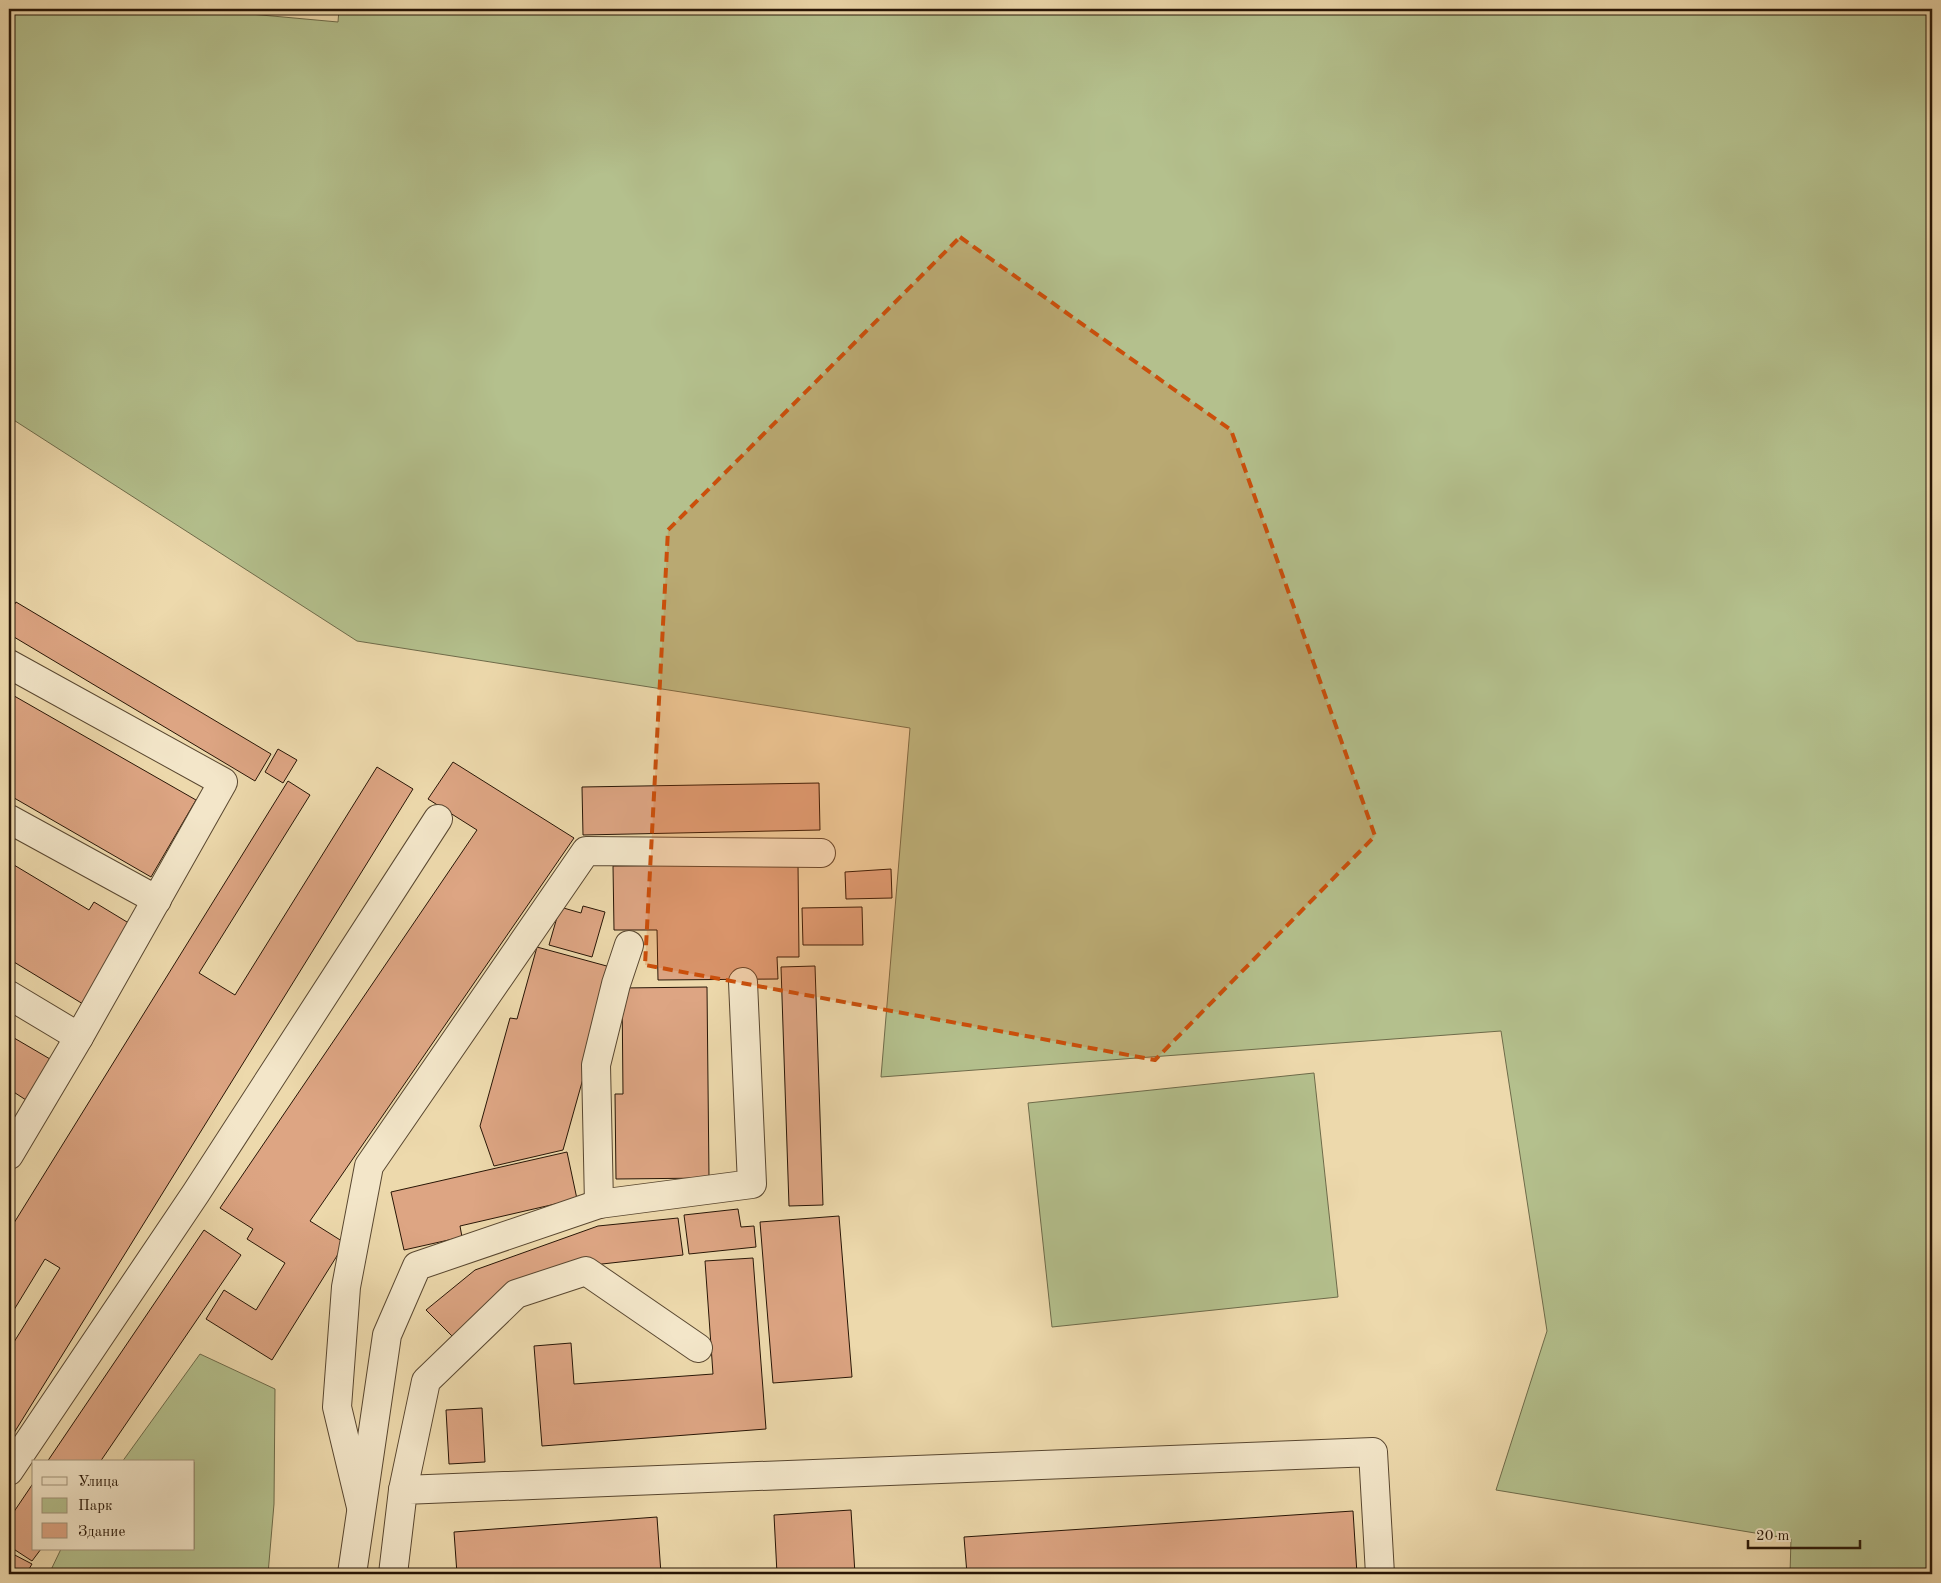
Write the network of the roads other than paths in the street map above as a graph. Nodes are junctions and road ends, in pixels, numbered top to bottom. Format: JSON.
{"nodes":[{"id":1,"x":9,"y":664,"type":"edge"},
{"id":2,"x":9,"y":819,"type":"edge"},
{"id":3,"x":438,"y":819,"type":"dead end"},
{"id":4,"x":821,"y":854,"type":"dead end"},
{"id":5,"x":157,"y":900,"type":"junction"},
{"id":6,"x":629,"y":945,"type":"dead end"},
{"id":7,"x":743,"y":982,"type":"dead end"},
{"id":8,"x":9,"y":995,"type":"edge"},
{"id":9,"x":78,"y":1037,"type":"junction"},
{"id":10,"x":9,"y":1155,"type":"edge"},
{"id":11,"x":599,"y":1204,"type":"junction"},
{"id":12,"x":698,"y":1348,"type":"dead end"},
{"id":13,"x":9,"y":1471,"type":"edge"},
{"id":14,"x":403,"y":1490,"type":"junction"},
{"id":15,"x":361,"y":1507,"type":"junction"},
{"id":16,"x":352,"y":1574,"type":"edge"},
{"id":17,"x":393,"y":1574,"type":"edge"},
{"id":18,"x":1380,"y":1574,"type":"edge"}],
"edges":[{"from":1,"to":5,"type":"lane"},
{"from":2,"to":5,"type":"lane"},
{"from":3,"to":13,"type":"lane"},
{"from":4,"to":15,"type":"lane"},
{"from":5,"to":9,"type":"lane"},
{"from":6,"to":11,"type":"lane"},
{"from":7,"to":11,"type":"lane"},
{"from":8,"to":9,"type":"lane"},
{"from":9,"to":10,"type":"lane"},
{"from":11,"to":15,"type":"lane"},
{"from":12,"to":14,"type":"lane"},
{"from":14,"to":17,"type":"lane"},
{"from":14,"to":18,"type":"lane"},
{"from":15,"to":16,"type":"lane"}]}
